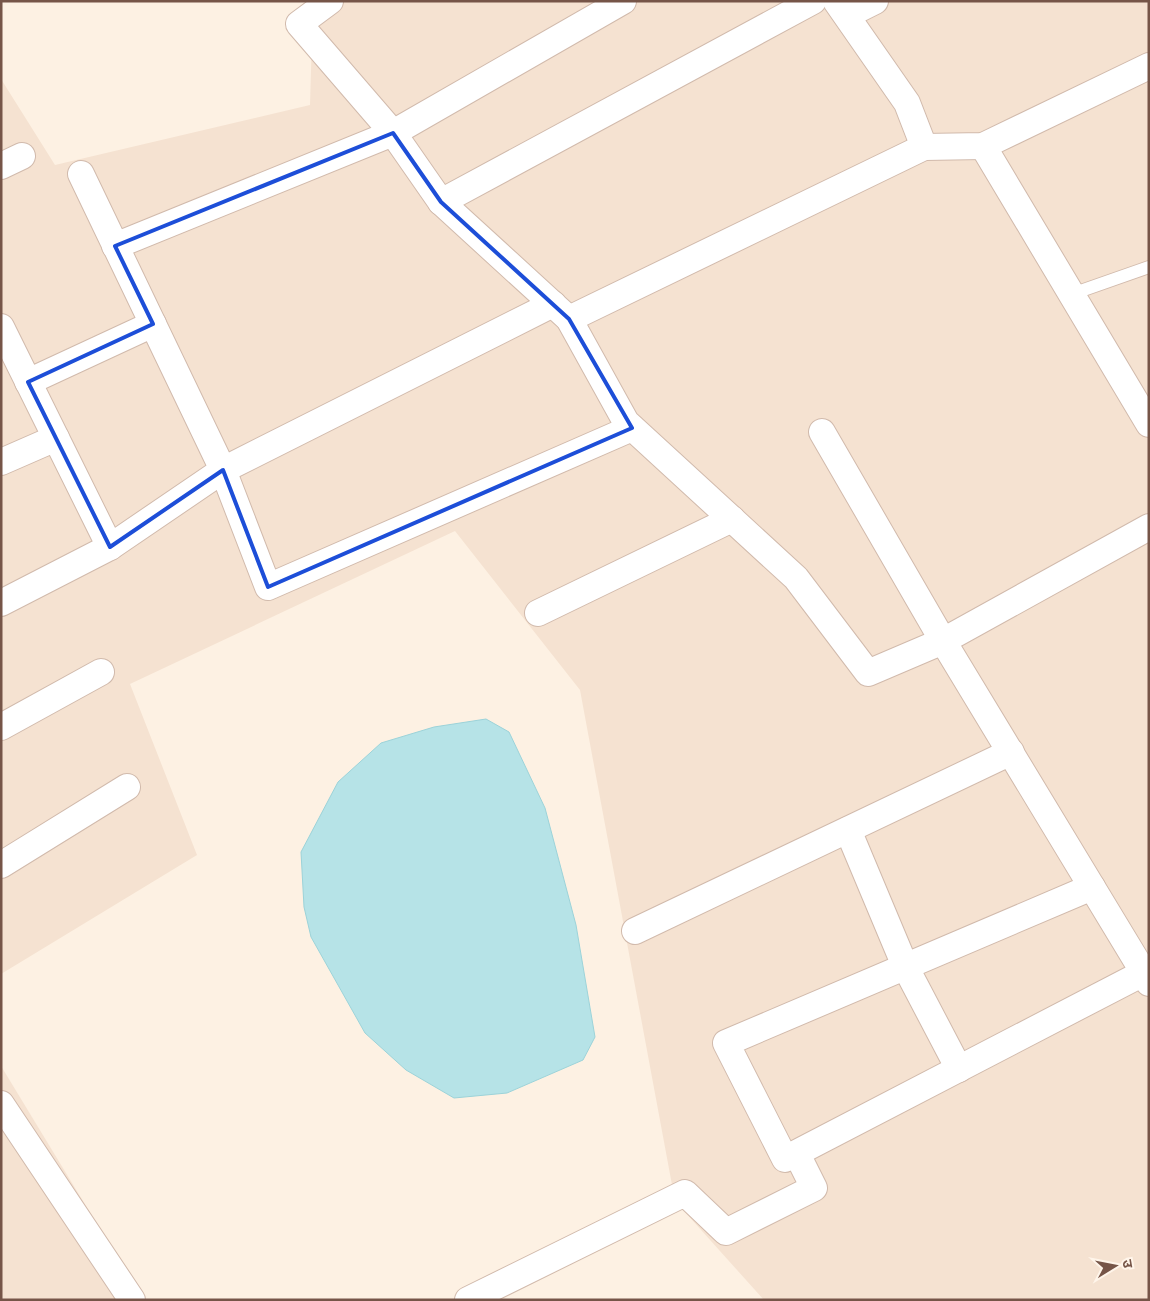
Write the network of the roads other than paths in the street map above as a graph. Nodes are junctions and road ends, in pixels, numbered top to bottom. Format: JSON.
{"nodes":[{"id":1,"x":330,"y":1,"type":"edge"},
{"id":2,"x":623,"y":1,"type":"edge"},
{"id":3,"x":812,"y":1,"type":"edge"},
{"id":4,"x":875,"y":1,"type":"edge"},
{"id":5,"x":841,"y":8,"type":"edge"},
{"id":6,"x":1149,"y":66,"type":"edge"},
{"id":7,"x":393,"y":133,"type":"junction"},
{"id":8,"x":983,"y":146,"type":"junction"},
{"id":9,"x":924,"y":147,"type":"junction"},
{"id":10,"x":81,"y":174,"type":"dead end"},
{"id":11,"x":441,"y":202,"type":"junction"},
{"id":12,"x":115,"y":246,"type":"junction"},
{"id":13,"x":1149,"y":268,"type":"edge"},
{"id":14,"x":1072,"y":294,"type":"junction"},
{"id":15,"x":561,"y":311,"type":"junction"},
{"id":16,"x":153,"y":324,"type":"junction"},
{"id":17,"x":1,"y":327,"type":"edge"},
{"id":18,"x":28,"y":382,"type":"junction"},
{"id":19,"x":1149,"y":424,"type":"edge"},
{"id":20,"x":632,"y":428,"type":"junction"},
{"id":21,"x":822,"y":432,"type":"dead end"},
{"id":22,"x":56,"y":438,"type":"junction"},
{"id":23,"x":1,"y":462,"type":"edge"},
{"id":24,"x":223,"y":470,"type":"junction"},
{"id":25,"x":732,"y":519,"type":"junction"},
{"id":26,"x":1149,"y":527,"type":"edge"},
{"id":27,"x":110,"y":547,"type":"junction"},
{"id":28,"x":1,"y":603,"type":"edge"},
{"id":29,"x":538,"y":613,"type":"dead end"},
{"id":30,"x":943,"y":641,"type":"junction"},
{"id":31,"x":101,"y":672,"type":"dead end"},
{"id":32,"x":1,"y":727,"type":"edge"},
{"id":33,"x":1010,"y":752,"type":"junction"},
{"id":34,"x":127,"y":787,"type":"dead end"},
{"id":35,"x":848,"y":830,"type":"junction"},
{"id":36,"x":1,"y":865,"type":"edge"},
{"id":37,"x":1092,"y":887,"type":"junction"},
{"id":38,"x":635,"y":931,"type":"dead end"},
{"id":39,"x":905,"y":966,"type":"junction"},
{"id":40,"x":1147,"y":975,"type":"edge"},
{"id":41,"x":959,"y":1069,"type":"junction"},
{"id":42,"x":1,"y":1104,"type":"edge"},
{"id":43,"x":797,"y":1154,"type":"junction"},
{"id":44,"x":132,"y":1300,"type":"edge"},
{"id":45,"x":468,"y":1300,"type":"edge"}],
"edges":[{"from":1,"to":7,"type":"street"},
{"from":2,"to":7,"type":"street"},
{"from":3,"to":11,"type":"street"},
{"from":4,"to":5,"type":"street"},
{"from":5,"to":9,"type":"street"},
{"from":6,"to":8,"type":"street"},
{"from":7,"to":11,"type":"street"},
{"from":7,"to":12,"type":"street"},
{"from":8,"to":9,"type":"street"},
{"from":8,"to":14,"type":"street"},
{"from":9,"to":15,"type":"street"},
{"from":10,"to":12,"type":"street"},
{"from":11,"to":15,"type":"street"},
{"from":12,"to":16,"type":"street"},
{"from":13,"to":14,"type":"lane"},
{"from":14,"to":19,"type":"street"},
{"from":15,"to":20,"type":"street"},
{"from":15,"to":24,"type":"street"},
{"from":16,"to":18,"type":"street"},
{"from":16,"to":24,"type":"street"},
{"from":17,"to":18,"type":"street"},
{"from":18,"to":22,"type":"street"},
{"from":20,"to":24,"type":"street"},
{"from":20,"to":25,"type":"street"},
{"from":21,"to":30,"type":"street"},
{"from":22,"to":23,"type":"street"},
{"from":22,"to":27,"type":"street"},
{"from":24,"to":27,"type":"street"},
{"from":25,"to":29,"type":"street"},
{"from":25,"to":30,"type":"street"},
{"from":26,"to":30,"type":"street"},
{"from":27,"to":28,"type":"street"},
{"from":30,"to":33,"type":"street"},
{"from":31,"to":32,"type":"street"},
{"from":33,"to":35,"type":"street"},
{"from":33,"to":37,"type":"street"},
{"from":34,"to":36,"type":"street"},
{"from":35,"to":38,"type":"street"},
{"from":35,"to":39,"type":"street"},
{"from":37,"to":39,"type":"street"},
{"from":37,"to":40,"type":"street"},
{"from":39,"to":41,"type":"street"},
{"from":39,"to":43,"type":"street"},
{"from":40,"to":41,"type":"street"},
{"from":41,"to":43,"type":"street"},
{"from":42,"to":44,"type":"street"},
{"from":43,"to":45,"type":"street"}]}
